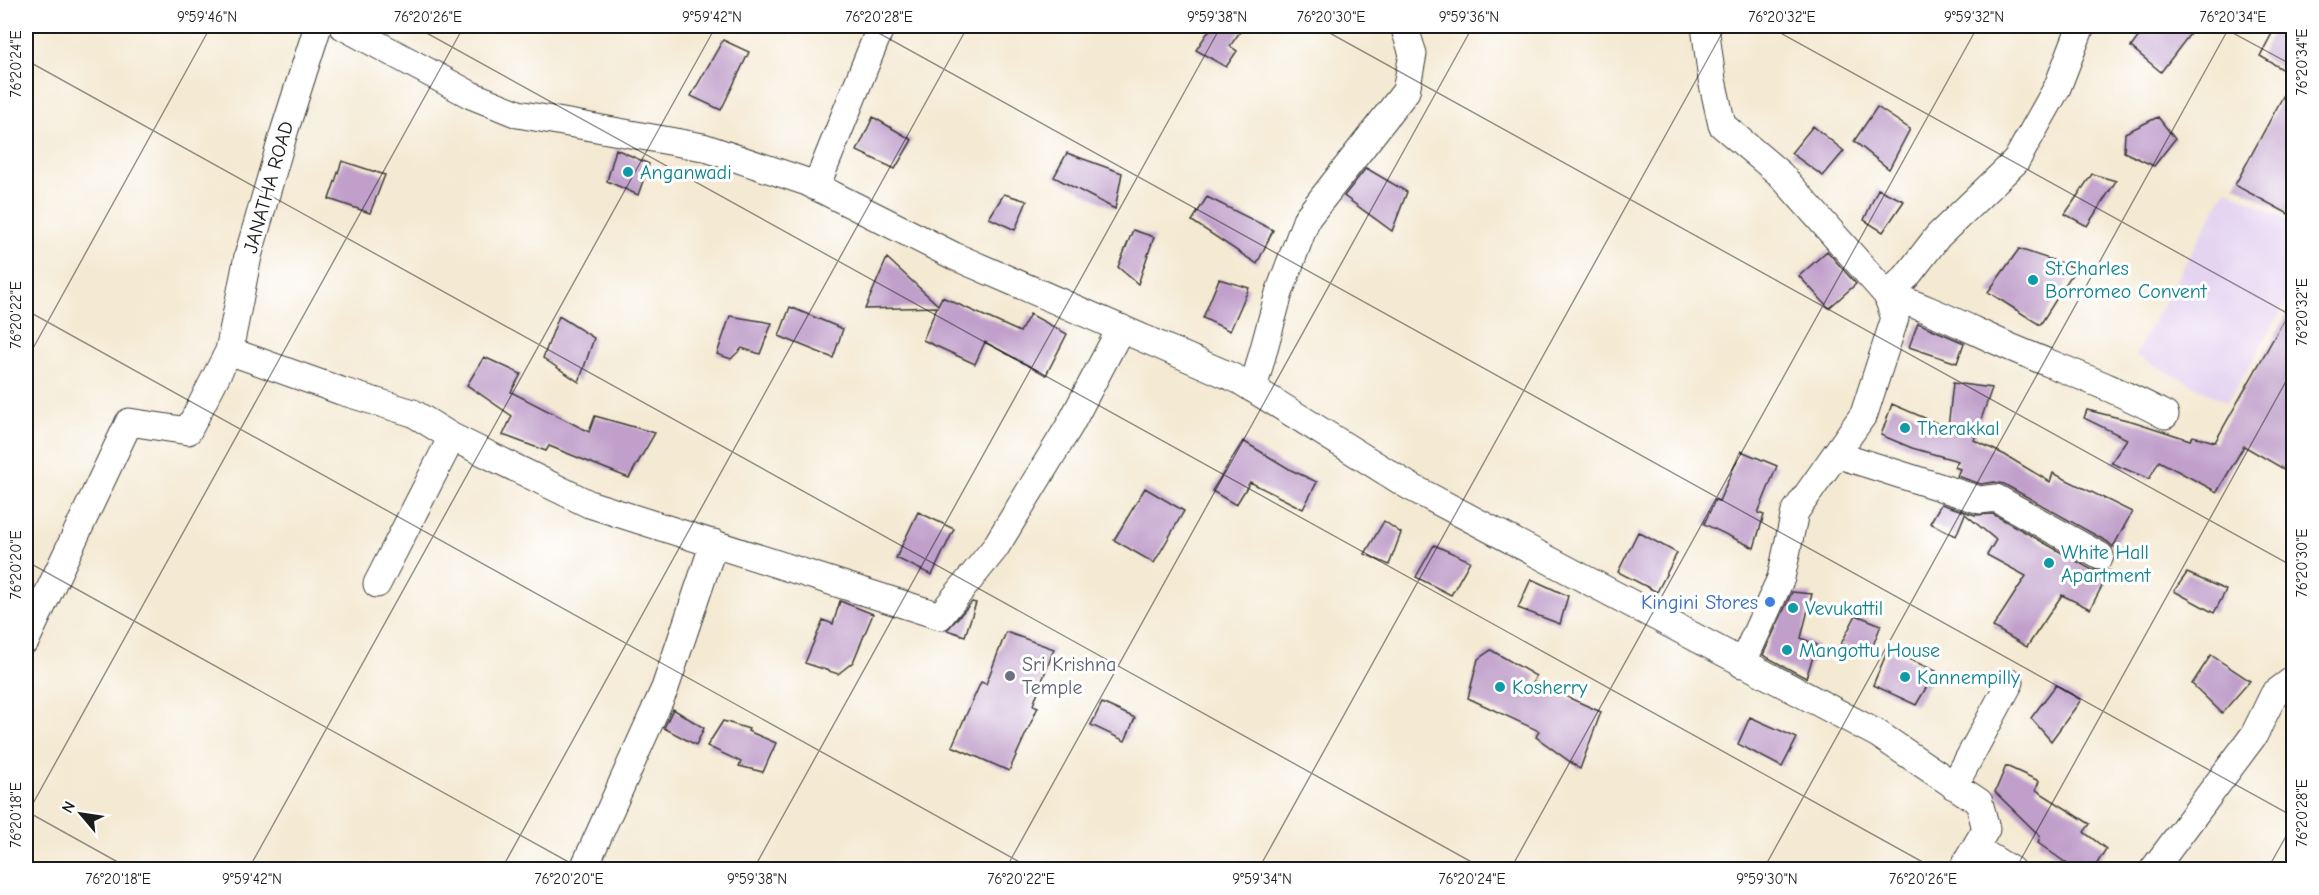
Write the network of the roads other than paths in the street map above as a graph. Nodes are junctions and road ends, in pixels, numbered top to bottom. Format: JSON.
{"nodes":[{"id":1,"x":318,"y":26,"type":"edge"},
{"id":2,"x":343,"y":26,"type":"edge"},
{"id":3,"x":881,"y":26,"type":"edge"},
{"id":4,"x":1404,"y":26,"type":"edge"},
{"id":5,"x":1705,"y":26,"type":"edge"},
{"id":6,"x":2081,"y":26,"type":"edge"},
{"id":7,"x":816,"y":187,"type":"junction"},
{"id":8,"x":1887,"y":295,"type":"junction"},
{"id":9,"x":1121,"y":328,"type":"junction"},
{"id":10,"x":229,"y":351,"type":"junction"},
{"id":11,"x":1253,"y":389,"type":"junction"},
{"id":12,"x":2165,"y":415,"type":"dead end"},
{"id":13,"x":452,"y":437,"type":"junction"},
{"id":14,"x":1836,"y":454,"type":"junction"},
{"id":15,"x":714,"y":543,"type":"junction"},
{"id":16,"x":2100,"y":556,"type":"dead end"},
{"id":17,"x":376,"y":584,"type":"dead end"},
{"id":18,"x":26,"y":640,"type":"edge"},
{"id":19,"x":1742,"y":664,"type":"junction"},
{"id":20,"x":2294,"y":679,"type":"edge"},
{"id":21,"x":2010,"y":682,"type":"dead end"},
{"id":22,"x":1954,"y":786,"type":"junction"},
{"id":23,"x":1968,"y":859,"type":"edge"},
{"id":24,"x":583,"y":870,"type":"edge"},
{"id":25,"x":2011,"y":870,"type":"edge"},
{"id":26,"x":2153,"y":870,"type":"edge"}],
"edges":[{"from":1,"to":10,"type":"street","name":"JANATHA ROAD"},
{"from":2,"to":7,"type":"street"},
{"from":3,"to":7,"type":"street"},
{"from":4,"to":11,"type":"street"},
{"from":5,"to":8,"type":"street"},
{"from":6,"to":8,"type":"street"},
{"from":7,"to":9,"type":"street"},
{"from":8,"to":12,"type":"street"},
{"from":8,"to":14,"type":"street"},
{"from":9,"to":11,"type":"street"},
{"from":9,"to":15,"type":"street"},
{"from":10,"to":13,"type":"street"},
{"from":10,"to":18,"type":"street","name":"JANATHA ROAD"},
{"from":11,"to":19,"type":"street"},
{"from":13,"to":15,"type":"street"},
{"from":13,"to":17,"type":"street"},
{"from":14,"to":16,"type":"street"},
{"from":14,"to":19,"type":"street"},
{"from":15,"to":24,"type":"street"},
{"from":19,"to":22,"type":"street"},
{"from":20,"to":26,"type":"street"},
{"from":21,"to":22,"type":"street"},
{"from":22,"to":23,"type":"street"},
{"from":23,"to":25,"type":"street"}]}
